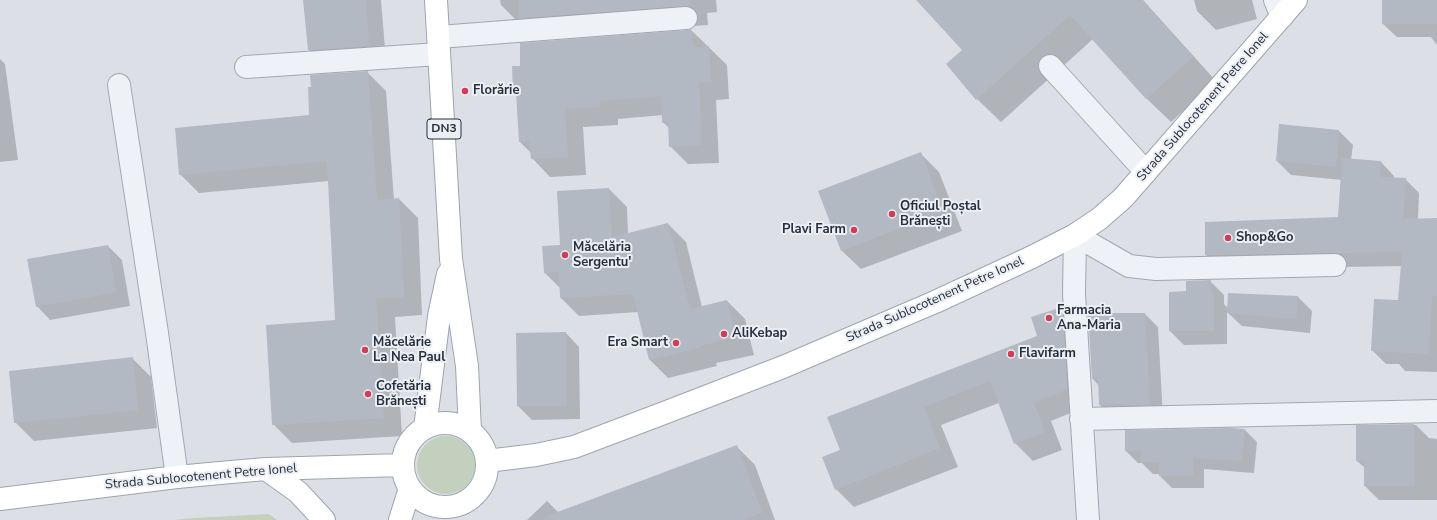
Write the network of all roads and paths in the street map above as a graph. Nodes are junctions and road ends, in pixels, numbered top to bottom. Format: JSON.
{"nodes":[{"id":1,"x":436,"y":0,"type":"edge"},
{"id":2,"x":1296,"y":0,"type":"edge"},
{"id":3,"x":1279,"y":8,"type":"edge"},
{"id":4,"x":686,"y":18,"type":"dead end"},
{"id":5,"x":439,"y":45,"type":"junction"},
{"id":6,"x":1050,"y":66,"type":"dead end"},
{"id":7,"x":246,"y":67,"type":"dead end"},
{"id":8,"x":119,"y":85,"type":"dead end"},
{"id":9,"x":1146,"y":172,"type":"junction"},
{"id":10,"x":1076,"y":235,"type":"junction"},
{"id":11,"x":451,"y":259,"type":"junction"},
{"id":12,"x":1334,"y":264,"type":"dead end"},
{"id":13,"x":1437,"y":411,"type":"edge"},
{"id":14,"x":1081,"y":419,"type":"junction"},
{"id":15,"x":425,"y":428,"type":"junction"},
{"id":16,"x":470,"y":431,"type":"junction"},
{"id":17,"x":487,"y":461,"type":"junction"},
{"id":18,"x":403,"y":465,"type":"junction"},
{"id":19,"x":266,"y":469,"type":"junction"},
{"id":20,"x":177,"y":477,"type":"junction"},
{"id":21,"x":410,"y":488,"type":"junction"},
{"id":22,"x":0,"y":499,"type":"edge"},
{"id":23,"x":450,"y":513,"type":"edge"},
{"id":24,"x":324,"y":520,"type":"edge"},
{"id":25,"x":400,"y":520,"type":"edge"},
{"id":26,"x":1088,"y":520,"type":"edge"}],
"edges":[{"from":1,"to":5,"type":"main road","number":"DN3"},
{"from":2,"to":3,"type":"main road","name":"Strada Sublocotenent Petre Ionel"},
{"from":3,"to":9,"type":"main road","name":"Strada Sublocotenent Petre Ionel"},
{"from":4,"to":5,"type":"street"},
{"from":5,"to":7,"type":"street"},
{"from":5,"to":11,"type":"main road","number":"DN3"},
{"from":6,"to":9,"type":"street"},
{"from":8,"to":20,"type":"street"},
{"from":9,"to":10,"type":"main road","name":"Strada Sublocotenent Petre Ionel"},
{"from":10,"to":12,"type":"street"},
{"from":10,"to":14,"type":"street"},
{"from":10,"to":17,"type":"main road","name":"Strada Sublocotenent Petre Ionel"},
{"from":11,"to":15,"type":"main road","number":"DN3"},
{"from":11,"to":16,"type":"main road","number":"DN3"},
{"from":13,"to":14,"type":"street"},
{"from":14,"to":26,"type":"street"},
{"from":15,"to":16,"type":"main road"},
{"from":15,"to":18,"type":"main road"},
{"from":16,"to":17,"type":"main road"},
{"from":17,"to":23,"type":"main road"},
{"from":18,"to":19,"type":"main road","name":"Strada Sublocotenent Petre Ionel"},
{"from":18,"to":21,"type":"main road"},
{"from":19,"to":20,"type":"main road","name":"Strada Sublocotenent Petre Ionel"},
{"from":19,"to":24,"type":"main road"},
{"from":20,"to":22,"type":"main road","name":"Strada Sublocotenent Petre Ionel"},
{"from":21,"to":23,"type":"main road"},
{"from":21,"to":25,"type":"main road"}]}
